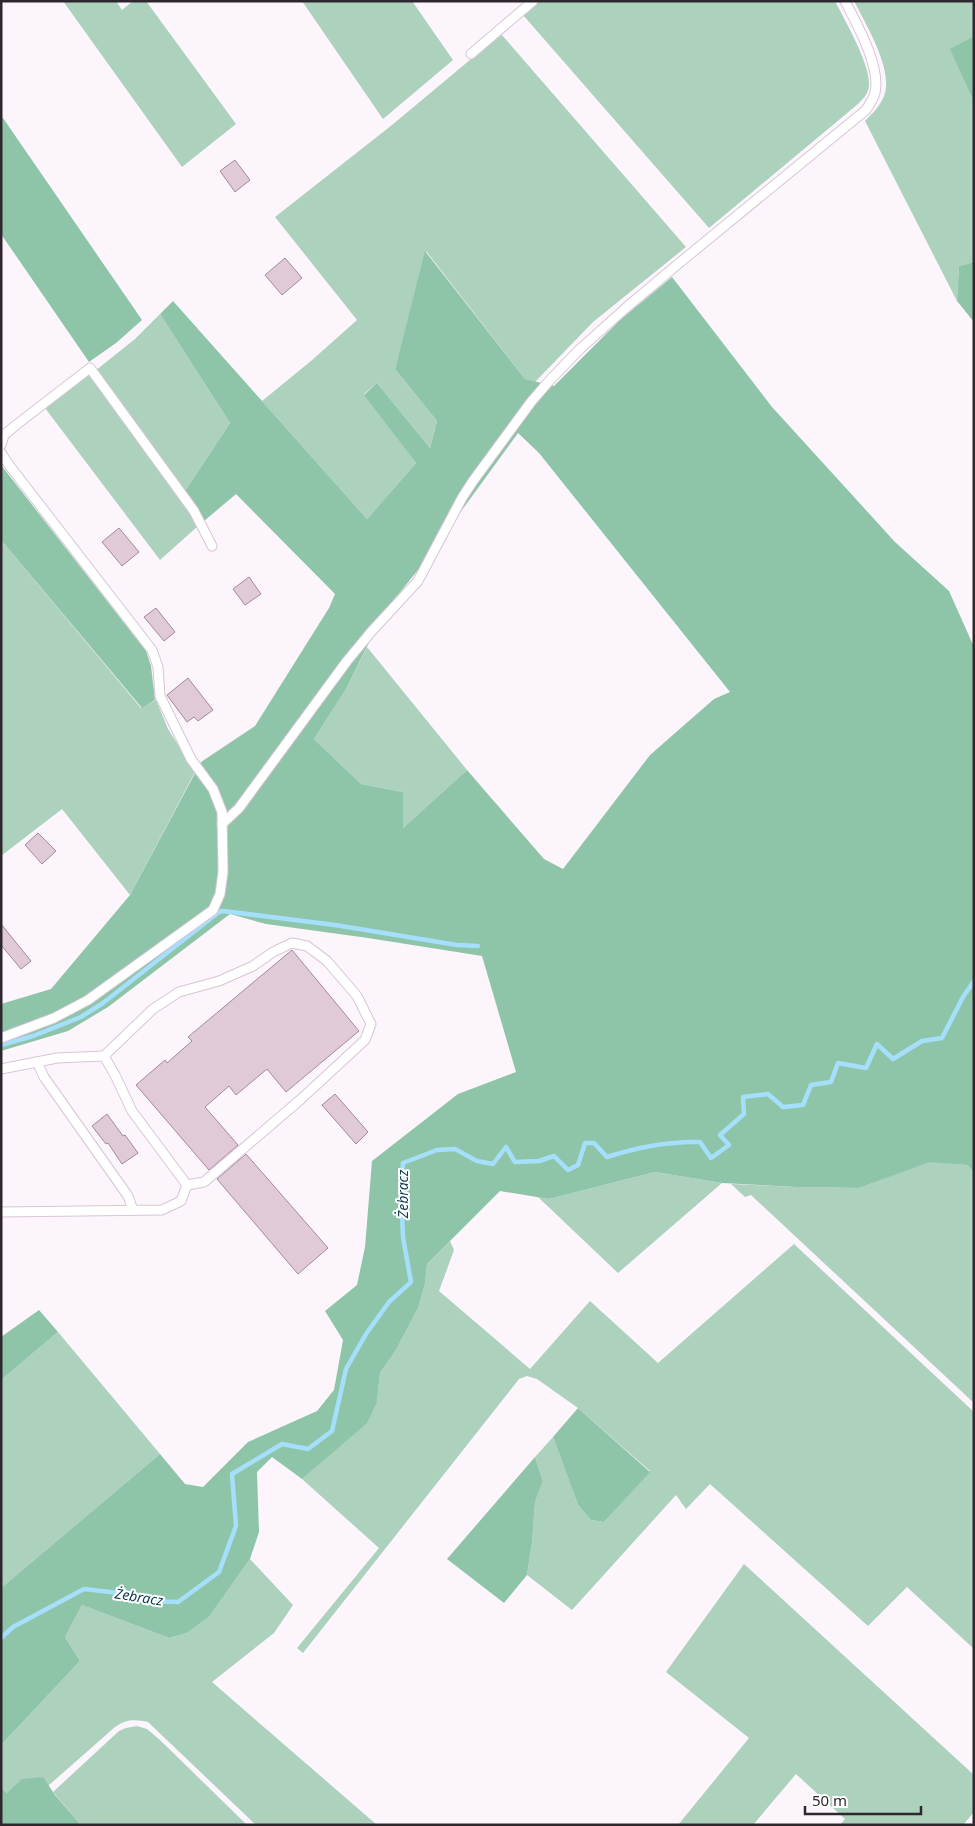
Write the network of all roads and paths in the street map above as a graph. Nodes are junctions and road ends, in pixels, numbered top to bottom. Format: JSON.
{"nodes":[{"id":1,"x":533,"y":1,"type":"edge"},
{"id":2,"x":846,"y":1,"type":"edge"},
{"id":3,"x":471,"y":54,"type":"dead end"},
{"id":4,"x":1,"y":445,"type":"edge"},
{"id":5,"x":1,"y":453,"type":"edge"},
{"id":6,"x":212,"y":546,"type":"dead end"},
{"id":7,"x":222,"y":824,"type":"junction"},
{"id":8,"x":1,"y":1038,"type":"edge"},
{"id":9,"x":104,"y":1056,"type":"junction"},
{"id":10,"x":37,"y":1062,"type":"junction"},
{"id":11,"x":1,"y":1069,"type":"edge"},
{"id":12,"x":187,"y":1185,"type":"junction"},
{"id":13,"x":133,"y":1210,"type":"junction"},
{"id":14,"x":1,"y":1211,"type":"edge"}],
"edges":[{"from":1,"to":3,"type":"lane"},
{"from":2,"to":7,"type":"lane"},
{"from":4,"to":6,"type":"lane"},
{"from":5,"to":7,"type":"lane"},
{"from":7,"to":8,"type":"lane"},
{"from":9,"to":10,"type":"lane"},
{"from":9,"to":12,"type":"lane"},
{"from":9,"to":12,"type":"lane"},
{"from":10,"to":11,"type":"lane"},
{"from":10,"to":13,"type":"lane"},
{"from":12,"to":13,"type":"lane"},
{"from":13,"to":14,"type":"lane"}]}
